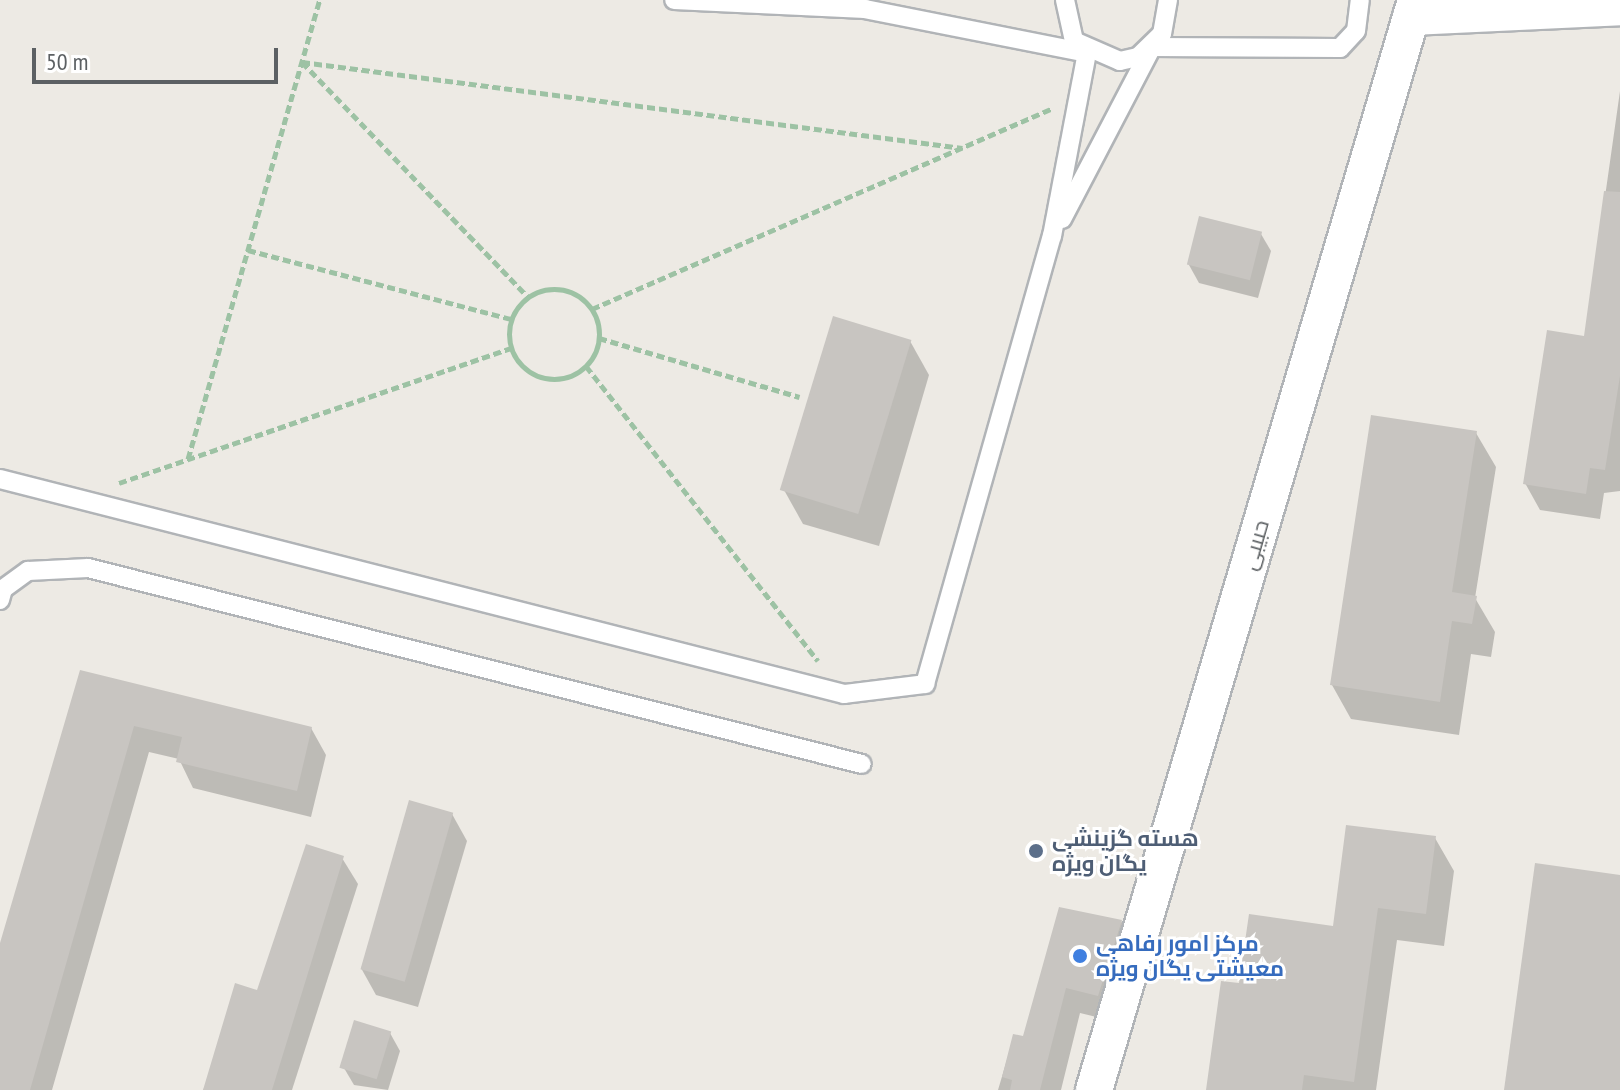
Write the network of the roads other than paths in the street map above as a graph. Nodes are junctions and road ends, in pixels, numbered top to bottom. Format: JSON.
{"nodes":[{"id":1,"x":674,"y":0,"type":"edge"},
{"id":2,"x":1065,"y":0,"type":"edge"},
{"id":3,"x":1168,"y":0,"type":"edge"},
{"id":4,"x":1360,"y":0,"type":"edge"},
{"id":5,"x":873,"y":4,"type":"edge"},
{"id":6,"x":1620,"y":7,"type":"edge"},
{"id":7,"x":1413,"y":9,"type":"edge"},
{"id":8,"x":1152,"y":47,"type":"junction"},
{"id":9,"x":1087,"y":53,"type":"junction"},
{"id":10,"x":1052,"y":236,"type":"junction"},
{"id":11,"x":0,"y":479,"type":"edge"},
{"id":12,"x":0,"y":600,"type":"edge"},
{"id":13,"x":862,"y":764,"type":"dead end"},
{"id":14,"x":1094,"y":1090,"type":"edge"}],
"edges":[{"from":1,"to":5,"type":"lane"},
{"from":2,"to":9,"type":"lane"},
{"from":3,"to":8,"type":"lane"},
{"from":4,"to":8,"type":"lane"},
{"from":5,"to":9,"type":"lane"},
{"from":6,"to":7,"type":"street"},
{"from":7,"to":14,"type":"street","name":"حبیبی"},
{"from":8,"to":9,"type":"lane"},
{"from":8,"to":10,"type":"lane"},
{"from":9,"to":10,"type":"lane"},
{"from":10,"to":11,"type":"lane"},
{"from":12,"to":13,"type":"lane"}]}
